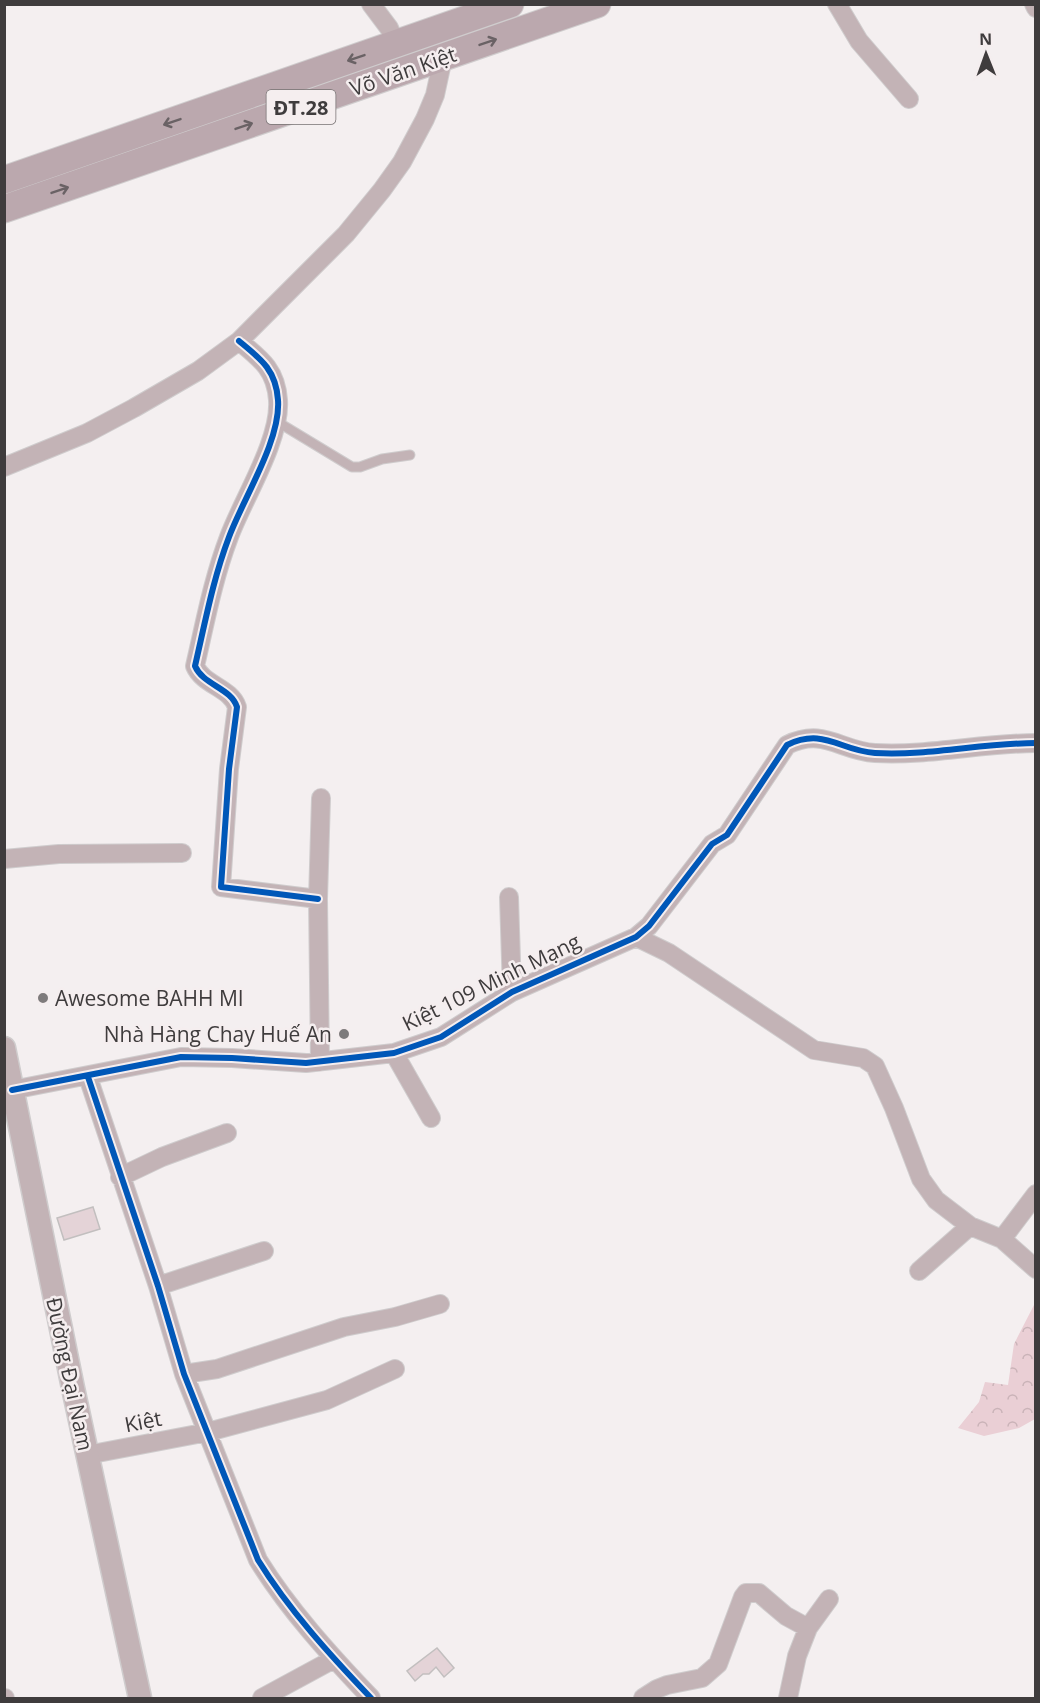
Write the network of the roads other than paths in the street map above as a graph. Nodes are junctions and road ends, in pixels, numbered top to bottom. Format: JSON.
{"nodes":[{"id":1,"x":371,"y":4,"type":"edge"},
{"id":2,"x":510,"y":4,"type":"edge"},
{"id":3,"x":597,"y":4,"type":"edge"},
{"id":4,"x":837,"y":4,"type":"edge"},
{"id":5,"x":396,"y":44,"type":"junction"},
{"id":6,"x":443,"y":58,"type":"junction"},
{"id":7,"x":273,"y":87,"type":"junction"},
{"id":8,"x":909,"y":99,"type":"dead end"},
{"id":9,"x":282,"y":113,"type":"junction"},
{"id":10,"x":4,"y":180,"type":"edge"},
{"id":11,"x":4,"y":209,"type":"edge"},
{"id":12,"x":239,"y":341,"type":"junction"},
{"id":13,"x":276,"y":421,"type":"junction"},
{"id":14,"x":411,"y":455,"type":"dead end"},
{"id":15,"x":4,"y":467,"type":"edge"},
{"id":16,"x":1035,"y":743,"type":"edge"},
{"id":17,"x":321,"y":798,"type":"dead end"},
{"id":18,"x":182,"y":853,"type":"dead end"},
{"id":19,"x":4,"y":859,"type":"edge"},
{"id":20,"x":509,"y":897,"type":"dead end"},
{"id":21,"x":318,"y":899,"type":"junction"},
{"id":22,"x":636,"y":937,"type":"junction"},
{"id":23,"x":512,"y":992,"type":"junction"},
{"id":24,"x":4,"y":1048,"type":"edge"},
{"id":25,"x":394,"y":1053,"type":"junction"},
{"id":26,"x":320,"y":1062,"type":"junction"},
{"id":27,"x":88,"y":1077,"type":"junction"},
{"id":28,"x":12,"y":1090,"type":"junction"},
{"id":29,"x":431,"y":1118,"type":"dead end"},
{"id":30,"x":227,"y":1133,"type":"dead end"},
{"id":31,"x":120,"y":1177,"type":"junction"},
{"id":32,"x":1035,"y":1194,"type":"edge"},
{"id":33,"x":970,"y":1226,"type":"junction"},
{"id":34,"x":1002,"y":1239,"type":"junction"},
{"id":35,"x":264,"y":1251,"type":"dead end"},
{"id":36,"x":1035,"y":1269,"type":"edge"},
{"id":37,"x":919,"y":1272,"type":"dead end"},
{"id":38,"x":158,"y":1286,"type":"junction"},
{"id":39,"x":440,"y":1304,"type":"dead end"},
{"id":40,"x":395,"y":1369,"type":"dead end"},
{"id":41,"x":184,"y":1374,"type":"junction"},
{"id":42,"x":208,"y":1432,"type":"junction"},
{"id":43,"x":87,"y":1455,"type":"junction"},
{"id":44,"x":829,"y":1599,"type":"dead end"},
{"id":45,"x":808,"y":1628,"type":"junction"},
{"id":46,"x":334,"y":1659,"type":"junction"},
{"id":47,"x":137,"y":1698,"type":"edge"},
{"id":48,"x":262,"y":1698,"type":"edge"},
{"id":49,"x":371,"y":1698,"type":"edge"},
{"id":50,"x":643,"y":1698,"type":"edge"},
{"id":51,"x":788,"y":1698,"type":"edge"}],
"edges":[{"from":1,"to":5,"type":"street"},
{"from":2,"to":5,"type":"main road","name":"Võ Văn Kiệt","number":"ĐT.28"},
{"from":6,"to":3,"type":"main road","name":"Võ Văn Kiệt","number":"ĐT.28","one_way":true},
{"from":4,"to":8,"type":"street"},
{"from":5,"to":7,"type":"main road","name":"Võ Văn Kiệt","number":"ĐT.28","one_way":true},
{"from":6,"to":9,"type":"main road","name":"Võ Văn Kiệt","number":"ĐT.28"},
{"from":6,"to":12,"type":"street"},
{"from":7,"to":9,"type":"main road"},
{"from":7,"to":10,"type":"main road","name":"Võ Văn Kiệt","number":"ĐT.28","one_way":true},
{"from":11,"to":9,"type":"main road","name":"Võ Văn Kiệt","number":"ĐT.28","one_way":true},
{"from":12,"to":13,"type":"street"},
{"from":12,"to":15,"type":"street"},
{"from":13,"to":14,"type":"lane"},
{"from":13,"to":21,"type":"street"},
{"from":16,"to":22,"type":"street","name":"Kiệt 109 Minh Mạng"},
{"from":17,"to":21,"type":"street"},
{"from":18,"to":19,"type":"street"},
{"from":20,"to":23,"type":"street"},
{"from":21,"to":26,"type":"street"},
{"from":22,"to":23,"type":"street","name":"Kiệt 109 Minh Mạng"},
{"from":22,"to":33,"type":"street"},
{"from":23,"to":25,"type":"street","name":"Kiệt 109 Minh Mạng"},
{"from":24,"to":28,"type":"street","name":"Đường Đại Nam"},
{"from":25,"to":26,"type":"street","name":"Kiệt 109 Minh Mạng"},
{"from":25,"to":29,"type":"street"},
{"from":26,"to":27,"type":"street","name":"Kiệt 109 Minh Mạng"},
{"from":27,"to":28,"type":"street","name":"Kiệt 109 Minh Mạng"},
{"from":27,"to":31,"type":"street"},
{"from":28,"to":43,"type":"street","name":"Đường Đại Nam"},
{"from":30,"to":31,"type":"street"},
{"from":31,"to":38,"type":"street"},
{"from":32,"to":34,"type":"street"},
{"from":33,"to":34,"type":"street"},
{"from":33,"to":37,"type":"street"},
{"from":34,"to":36,"type":"street"},
{"from":35,"to":38,"type":"street"},
{"from":38,"to":41,"type":"street"},
{"from":39,"to":41,"type":"street"},
{"from":40,"to":42,"type":"street","name":"Kiệt"},
{"from":41,"to":42,"type":"street"},
{"from":42,"to":43,"type":"street","name":"Kiệt"},
{"from":42,"to":46,"type":"street"},
{"from":43,"to":47,"type":"street","name":"Đường Đại Nam"},
{"from":44,"to":45,"type":"street"},
{"from":45,"to":50,"type":"street"},
{"from":45,"to":51,"type":"street"},
{"from":46,"to":48,"type":"street"},
{"from":46,"to":49,"type":"street"}]}
